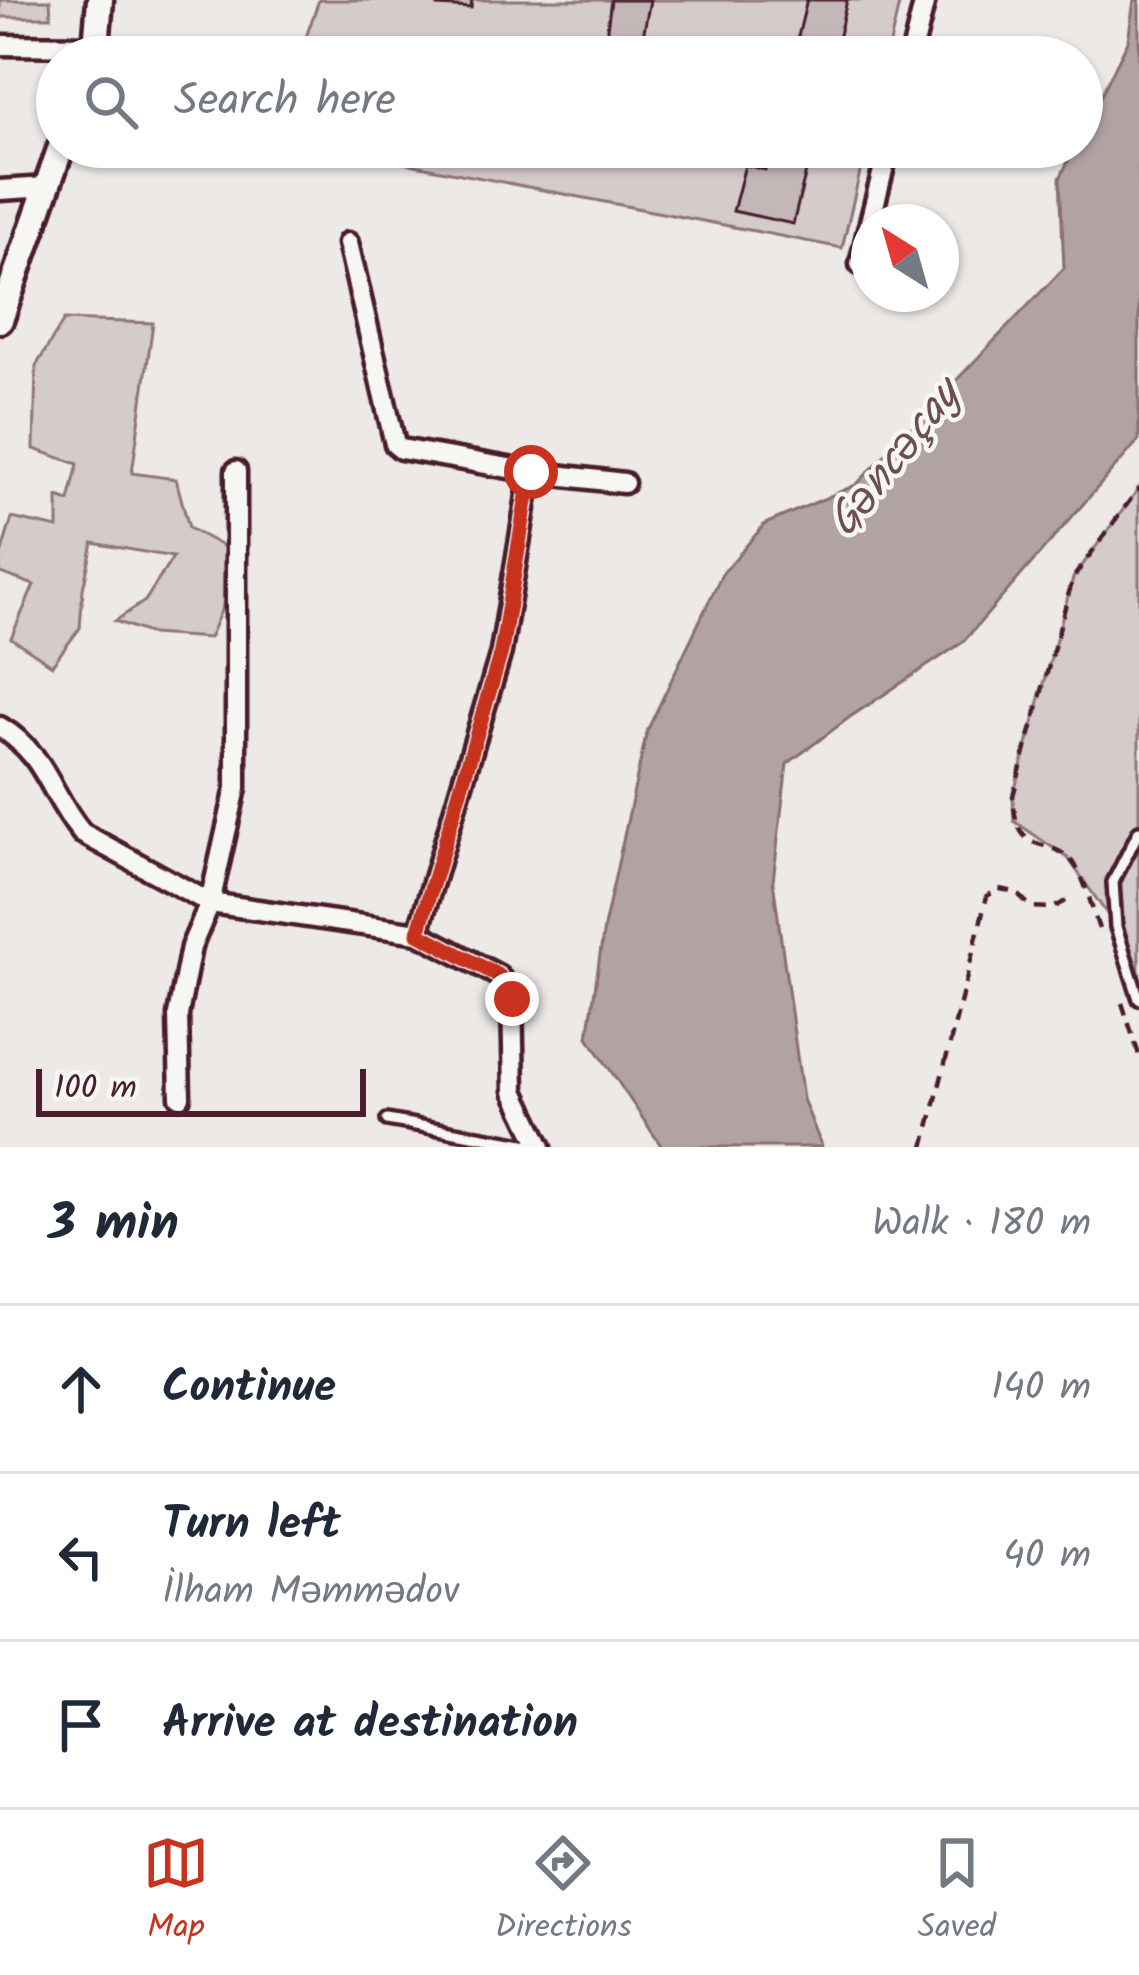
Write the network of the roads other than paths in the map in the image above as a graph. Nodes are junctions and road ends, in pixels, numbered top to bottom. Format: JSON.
{"nodes":[{"id":1,"x":100,"y":0,"type":"edge"},
{"id":2,"x":925,"y":0,"type":"edge"},
{"id":3,"x":96,"y":36,"type":"edge"},
{"id":4,"x":916,"y":36,"type":"edge"},
{"id":5,"x":0,"y":45,"type":"edge"},
{"id":6,"x":36,"y":47,"type":"edge"},
{"id":7,"x":54,"y":168,"type":"edge"},
{"id":8,"x":884,"y":168,"type":"edge"},
{"id":9,"x":47,"y":188,"type":"junction"},
{"id":10,"x":0,"y":190,"type":"edge"},
{"id":11,"x":875,"y":204,"type":"edge"},
{"id":12,"x":348,"y":243,"type":"dead end"},
{"id":13,"x":0,"y":320,"type":"edge"},
{"id":14,"x":236,"y":471,"type":"dead end"},
{"id":15,"x":531,"y":472,"type":"junction"},
{"id":16,"x":624,"y":483,"type":"dead end"},
{"id":17,"x":0,"y":727,"type":"edge"},
{"id":18,"x":1139,"y":831,"type":"edge"},
{"id":19,"x":210,"y":903,"type":"junction"},
{"id":20,"x":418,"y":933,"type":"junction"},
{"id":21,"x":1139,"y":999,"type":"edge"},
{"id":22,"x":180,"y":1097,"type":"dead end"},
{"id":23,"x":387,"y":1120,"type":"dead end"},
{"id":24,"x":541,"y":1147,"type":"edge"}],
"edges":[{"from":1,"to":3,"type":"main road"},
{"from":2,"to":4,"type":"street"},
{"from":5,"to":6,"type":"street"},
{"from":7,"to":9,"type":"main road"},
{"from":8,"to":11,"type":"street"},
{"from":9,"to":10,"type":"street"},
{"from":9,"to":13,"type":"main road"},
{"from":12,"to":15,"type":"street"},
{"from":14,"to":19,"type":"street"},
{"from":15,"to":16,"type":"street"},
{"from":15,"to":20,"type":"street"},
{"from":17,"to":19,"type":"street"},
{"from":18,"to":21,"type":"lane"},
{"from":19,"to":20,"type":"street"},
{"from":19,"to":22,"type":"street"},
{"from":20,"to":24,"type":"street"},
{"from":23,"to":24,"type":"lane"}]}
